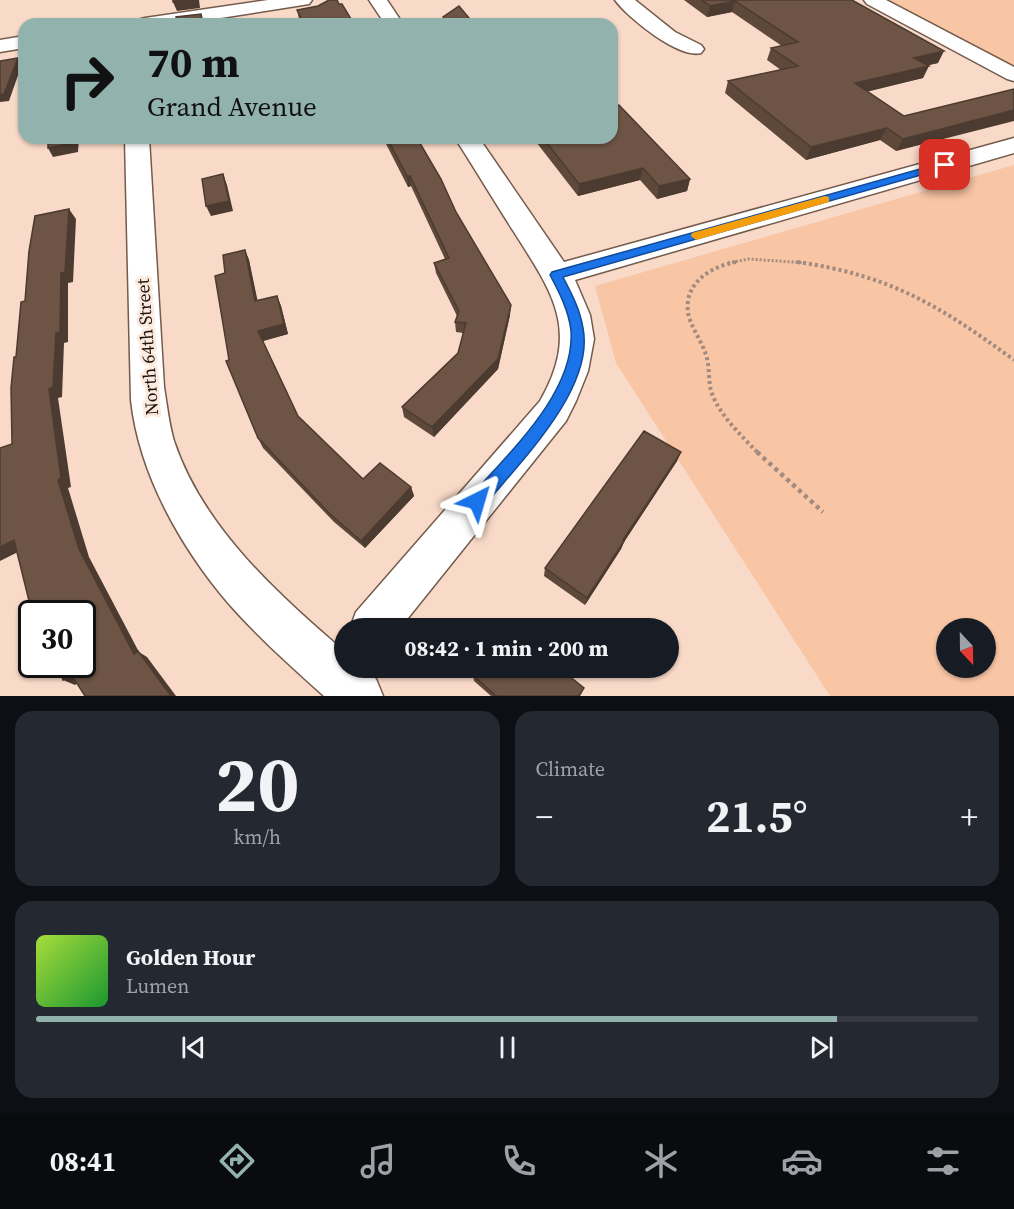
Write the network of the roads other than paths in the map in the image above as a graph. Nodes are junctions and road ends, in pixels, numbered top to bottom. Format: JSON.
{"nodes":[{"id":1,"x":303,"y":0,"type":"edge"},
{"id":2,"x":378,"y":0,"type":"edge"},
{"id":3,"x":624,"y":0,"type":"edge"},
{"id":4,"x":873,"y":0,"type":"edge"},
{"id":5,"x":160,"y":18,"type":"edge"},
{"id":6,"x":390,"y":18,"type":"edge"},
{"id":7,"x":18,"y":43,"type":"edge"},
{"id":8,"x":0,"y":46,"type":"edge"},
{"id":9,"x":694,"y":49,"type":"dead end"},
{"id":10,"x":1014,"y":75,"type":"edge"},
{"id":11,"x":137,"y":144,"type":"edge"},
{"id":12,"x":472,"y":144,"type":"edge"},
{"id":13,"x":1014,"y":145,"type":"edge"},
{"id":14,"x":556,"y":275,"type":"junction"},
{"id":15,"x":380,"y":618,"type":"edge"},
{"id":16,"x":334,"y":667,"type":"edge"}],
"edges":[{"from":1,"to":5,"type":"street"},
{"from":2,"to":6,"type":"street"},
{"from":3,"to":9,"type":"street"},
{"from":4,"to":10,"type":"street"},
{"from":7,"to":8,"type":"street"},
{"from":11,"to":16,"type":"street","name":"North 64th Street"},
{"from":12,"to":14,"type":"street"},
{"from":13,"to":14,"type":"street"},
{"from":14,"to":15,"type":"street"}]}
